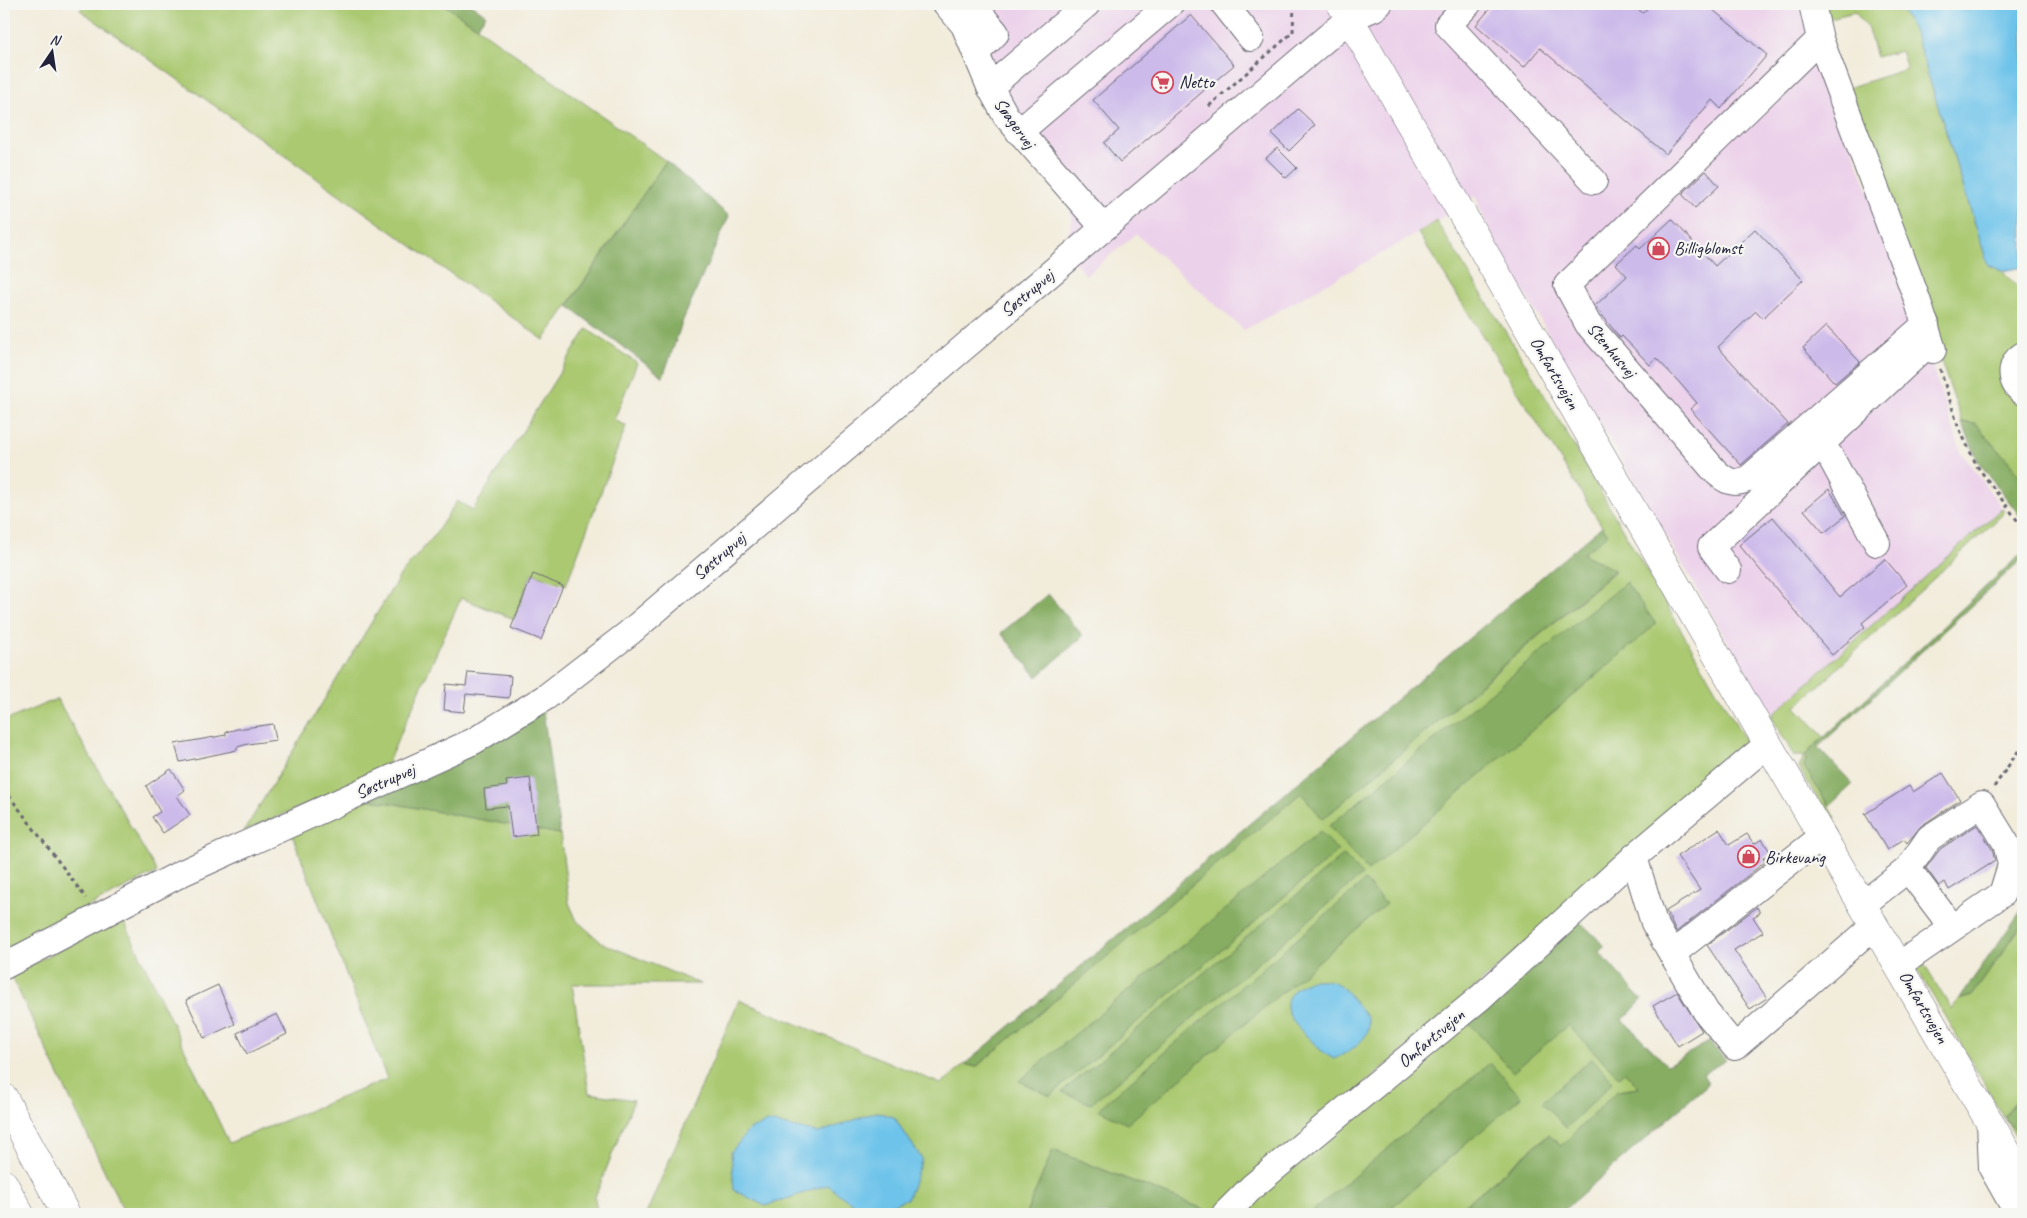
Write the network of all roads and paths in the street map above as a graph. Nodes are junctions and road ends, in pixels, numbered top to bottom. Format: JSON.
{"nodes":[{"id":1,"x":946,"y":4,"type":"edge"},
{"id":2,"x":972,"y":4,"type":"edge"},
{"id":3,"x":1086,"y":4,"type":"edge"},
{"id":4,"x":1170,"y":4,"type":"edge"},
{"id":5,"x":1224,"y":4,"type":"edge"},
{"id":6,"x":1379,"y":4,"type":"edge"},
{"id":7,"x":1468,"y":4,"type":"edge"},
{"id":8,"x":1812,"y":4,"type":"edge"},
{"id":9,"x":1350,"y":8,"type":"edge"},
{"id":10,"x":1251,"y":38,"type":"dead end"},
{"id":11,"x":1820,"y":38,"type":"junction"},
{"id":12,"x":976,"y":53,"type":"junction"},
{"id":13,"x":990,"y":87,"type":"junction"},
{"id":14,"x":1019,"y":132,"type":"junction"},
{"id":15,"x":1594,"y":181,"type":"dead end"},
{"id":16,"x":1104,"y":228,"type":"junction"},
{"id":17,"x":1930,"y":338,"type":"junction"},
{"id":18,"x":2023,"y":355,"type":"edge"},
{"id":19,"x":2023,"y":392,"type":"edge"},
{"id":20,"x":1820,"y":443,"type":"junction"},
{"id":21,"x":2023,"y":528,"type":"edge"},
{"id":22,"x":1877,"y":543,"type":"dead end"},
{"id":23,"x":1728,"y":570,"type":"dead end"},
{"id":24,"x":1768,"y":744,"type":"junction"},
{"id":25,"x":2023,"y":744,"type":"edge"},
{"id":26,"x":4,"y":789,"type":"edge"},
{"id":27,"x":1982,"y":804,"type":"junction"},
{"id":28,"x":1823,"y":836,"type":"junction"},
{"id":29,"x":1634,"y":857,"type":"junction"},
{"id":30,"x":1908,"y":869,"type":"junction"},
{"id":31,"x":1868,"y":915,"type":"junction"},
{"id":32,"x":96,"y":917,"type":"junction"},
{"id":33,"x":1952,"y":927,"type":"junction"},
{"id":34,"x":1672,"y":954,"type":"junction"},
{"id":35,"x":1899,"y":965,"type":"junction"},
{"id":36,"x":4,"y":966,"type":"edge"},
{"id":37,"x":4,"y":1098,"type":"edge"},
{"id":38,"x":1990,"y":1122,"type":"junction"},
{"id":39,"x":2023,"y":1150,"type":"edge"},
{"id":40,"x":2023,"y":1179,"type":"edge"},
{"id":41,"x":4,"y":1184,"type":"edge"},
{"id":42,"x":20,"y":1214,"type":"edge"},
{"id":43,"x":66,"y":1214,"type":"edge"},
{"id":44,"x":1225,"y":1214,"type":"edge"},
{"id":45,"x":2018,"y":1214,"type":"edge"}],
"edges":[{"from":1,"to":12,"type":"street","name":"Søagervej"},
{"from":2,"to":12,"type":"street"},
{"from":3,"to":13,"type":"street"},
{"from":4,"to":14,"type":"street"},
{"from":5,"to":10,"type":"street"},
{"from":6,"to":9,"type":"street"},
{"from":7,"to":15,"type":"street"},
{"from":8,"to":11,"type":"street"},
{"from":9,"to":16,"type":"street","name":"Søstrupvej"},
{"from":9,"to":24,"type":"main road","name":"Omfartsvejen"},
{"from":11,"to":17,"type":"street"},
{"from":11,"to":17,"type":"street","name":"Stenhusvej"},
{"from":12,"to":13,"type":"street","name":"Søagervej"},
{"from":13,"to":14,"type":"street","name":"Søagervej"},
{"from":14,"to":16,"type":"street","name":"Søagervej"},
{"from":16,"to":32,"type":"street","name":"Søstrupvej"},
{"from":17,"to":20,"type":"street"},
{"from":17,"to":21,"type":"path"},
{"from":18,"to":19,"type":"street"},
{"from":20,"to":22,"type":"street"},
{"from":20,"to":23,"type":"street"},
{"from":24,"to":28,"type":"main road","name":"Omfartsvejen"},
{"from":24,"to":29,"type":"street","name":"Omfartsvejen"},
{"from":25,"to":27,"type":"path"},
{"from":26,"to":32,"type":"path"},
{"from":27,"to":30,"type":"street"},
{"from":27,"to":33,"type":"street"},
{"from":28,"to":31,"type":"main road","name":"Omfartsvejen"},
{"from":28,"to":34,"type":"street"},
{"from":29,"to":34,"type":"street"},
{"from":29,"to":44,"type":"street","name":"Omfartsvejen"},
{"from":30,"to":31,"type":"street"},
{"from":30,"to":33,"type":"street"},
{"from":31,"to":34,"type":"street"},
{"from":31,"to":35,"type":"main road","name":"Omfartsvejen"},
{"from":32,"to":36,"type":"street","name":"Søstrupvej"},
{"from":33,"to":35,"type":"street"},
{"from":35,"to":38,"type":"main road","name":"Omfartsvejen"},
{"from":37,"to":43,"type":"main road"},
{"from":38,"to":39,"type":"street"},
{"from":38,"to":40,"type":"main road","name":"Omfartsvejen"},
{"from":38,"to":45,"type":"street"},
{"from":41,"to":42,"type":"main road"}]}
